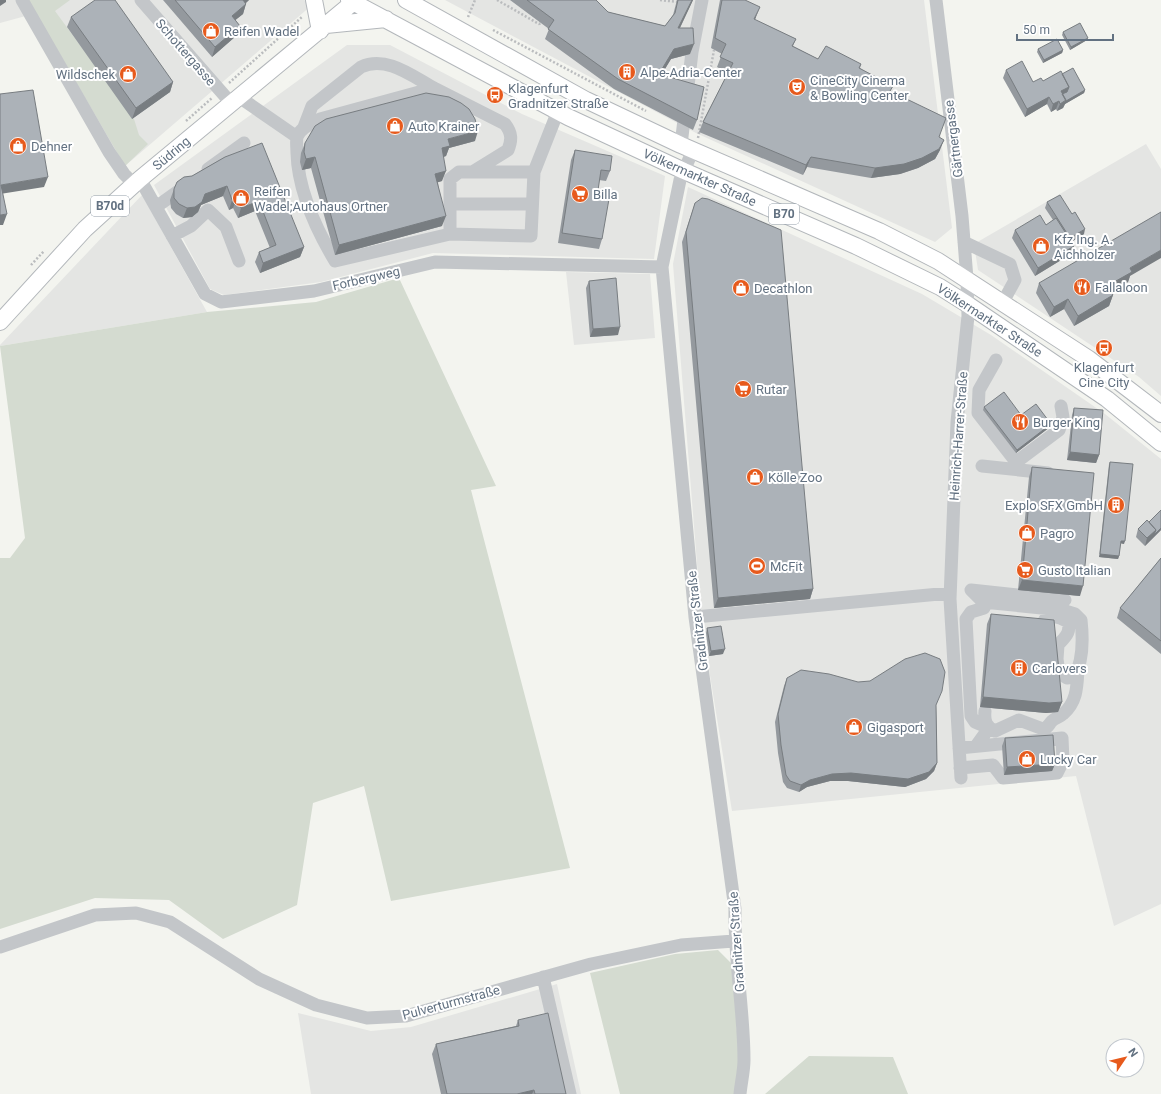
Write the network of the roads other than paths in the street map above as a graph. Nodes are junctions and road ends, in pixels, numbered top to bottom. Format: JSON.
{"nodes":[{"id":1,"x":22,"y":0,"type":"edge"},
{"id":2,"x":141,"y":0,"type":"edge"},
{"id":3,"x":314,"y":0,"type":"edge"},
{"id":4,"x":349,"y":0,"type":"edge"},
{"id":5,"x":356,"y":0,"type":"edge"},
{"id":6,"x":369,"y":0,"type":"edge"},
{"id":7,"x":702,"y":0,"type":"edge"},
{"id":8,"x":936,"y":0,"type":"edge"},
{"id":9,"x":409,"y":1,"type":"edge"},
{"id":10,"x":386,"y":20,"type":"junction"},
{"id":11,"x":323,"y":28,"type":"junction"},
{"id":12,"x":434,"y":88,"type":"junction"},
{"id":13,"x":235,"y":100,"type":"junction"},
{"id":14,"x":558,"y":111,"type":"junction"},
{"id":15,"x":301,"y":132,"type":"junction"},
{"id":16,"x":244,"y":143,"type":"dead end"},
{"id":17,"x":691,"y":144,"type":"junction"},
{"id":18,"x":474,"y":171,"type":"junction"},
{"id":19,"x":684,"y":171,"type":"junction"},
{"id":20,"x":534,"y":172,"type":"junction"},
{"id":21,"x":137,"y":181,"type":"junction"},
{"id":22,"x":450,"y":204,"type":"junction"},
{"id":23,"x":532,"y":204,"type":"junction"},
{"id":24,"x":156,"y":207,"type":"junction"},
{"id":25,"x":450,"y":234,"type":"junction"},
{"id":26,"x":172,"y":236,"type":"junction"},
{"id":27,"x":964,"y":242,"type":"junction"},
{"id":28,"x":239,"y":261,"type":"dead end"},
{"id":29,"x":662,"y":267,"type":"junction"},
{"id":30,"x":967,"y":279,"type":"junction"},
{"id":31,"x":1003,"y":302,"type":"junction"},
{"id":32,"x":967,"y":304,"type":"junction"},
{"id":33,"x":0,"y":322,"type":"edge"},
{"id":34,"x":996,"y":360,"type":"dead end"},
{"id":35,"x":1122,"y":383,"type":"junction"},
{"id":36,"x":1107,"y":399,"type":"junction"},
{"id":37,"x":1061,"y":406,"type":"dead end"},
{"id":38,"x":1161,"y":414,"type":"edge"},
{"id":39,"x":1161,"y":443,"type":"edge"},
{"id":40,"x":982,"y":466,"type":"dead end"},
{"id":41,"x":1061,"y":474,"type":"edge"},
{"id":42,"x":950,"y":593,"type":"junction"},
{"id":43,"x":1065,"y":600,"type":"dead end"},
{"id":44,"x":984,"y":605,"type":"junction"},
{"id":45,"x":695,"y":617,"type":"junction"},
{"id":46,"x":992,"y":620,"type":"edge"},
{"id":47,"x":1043,"y":626,"type":"edge"},
{"id":48,"x":1064,"y":638,"type":"junction"},
{"id":49,"x":1080,"y":650,"type":"junction"},
{"id":50,"x":1078,"y":670,"type":"junction"},
{"id":51,"x":985,"y":711,"type":"edge"},
{"id":52,"x":989,"y":728,"type":"junction"},
{"id":53,"x":976,"y":746,"type":"junction"},
{"id":54,"x":959,"y":748,"type":"junction"},
{"id":55,"x":734,"y":941,"type":"junction"},
{"id":56,"x":0,"y":947,"type":"edge"},
{"id":57,"x":543,"y":977,"type":"junction"},
{"id":58,"x":570,"y":1094,"type":"edge"},
{"id":59,"x":740,"y":1094,"type":"edge"}],
"edges":[{"from":1,"to":21,"type":"street","name":"Forbergweg"},
{"from":2,"to":13,"type":"street","name":"Schottergasse"},
{"from":3,"to":11,"type":"main road"},
{"from":4,"to":10,"type":"main road","name":"Völkermarkter Straße","number":"B70"},
{"from":5,"to":11,"type":"main road","name":"Südring","number":"B70d"},
{"from":6,"to":10,"type":"main road"},
{"from":7,"to":17,"type":"street","name":"Gradnitzer Straße"},
{"from":8,"to":27,"type":"street","name":"Gärtnergasse"},
{"from":9,"to":17,"type":"main road","name":"Völkermarkter Straße","number":"B70"},
{"from":10,"to":11,"type":"main road"},
{"from":10,"to":14,"type":"main road","name":"Völkermarkter Straße","number":"B70"},
{"from":11,"to":13,"type":"main road","name":"Südring","number":"B70d"},
{"from":12,"to":15,"type":"street"},
{"from":12,"to":15,"type":"street"},
{"from":12,"to":18,"type":"street"},
{"from":13,"to":15,"type":"street","name":"Schottergasse"},
{"from":13,"to":21,"type":"main road","name":"Südring","number":"B70d"},
{"from":14,"to":19,"type":"main road","name":"Völkermarkter Straße","number":"B70"},
{"from":14,"to":20,"type":"street"},
{"from":15,"to":25,"type":"street"},
{"from":16,"to":24,"type":"street"},
{"from":17,"to":19,"type":"street","name":"Gradnitzer Straße"},
{"from":17,"to":30,"type":"main road","name":"Völkermarkter Straße","number":"B70"},
{"from":18,"to":20,"type":"street"},
{"from":18,"to":22,"type":"street"},
{"from":19,"to":29,"type":"street","name":"Gradnitzer Straße"},
{"from":19,"to":32,"type":"main road","name":"Völkermarkter Straße","number":"B70"},
{"from":20,"to":23,"type":"street"},
{"from":21,"to":24,"type":"street","name":"Forbergweg"},
{"from":21,"to":33,"type":"main road","name":"Südring","number":"B70d"},
{"from":22,"to":23,"type":"street"},
{"from":22,"to":25,"type":"street"},
{"from":23,"to":25,"type":"street"},
{"from":24,"to":26,"type":"street","name":"Forbergweg"},
{"from":26,"to":28,"type":"street"},
{"from":26,"to":29,"type":"street","name":"Forbergweg"},
{"from":27,"to":30,"type":"street","name":"Gärtnergasse"},
{"from":27,"to":31,"type":"street"},
{"from":29,"to":45,"type":"street","name":"Gradnitzer Straße"},
{"from":30,"to":31,"type":"main road","name":"Völkermarkter Straße","number":"B70"},
{"from":30,"to":32,"type":"street","name":"Heinrich-Harrer-Straße"},
{"from":31,"to":35,"type":"main road","name":"Völkermarkter Straße","number":"B70"},
{"from":32,"to":36,"type":"main road","name":"Völkermarkter Straße","number":"B70"},
{"from":32,"to":42,"type":"street","name":"Heinrich-Harrer-Straße"},
{"from":34,"to":37,"type":"street"},
{"from":35,"to":36,"type":"main road"},
{"from":35,"to":38,"type":"main road","name":"Völkermarkter Straße","number":"B70"},
{"from":36,"to":39,"type":"main road","name":"Völkermarkter Straße","number":"B70"},
{"from":40,"to":41,"type":"street"},
{"from":42,"to":45,"type":"street"},
{"from":42,"to":54,"type":"street","name":"Heinrich-Harrer-Straße"},
{"from":43,"to":44,"type":"street"},
{"from":44,"to":46,"type":"street"},
{"from":44,"to":49,"type":"street"},
{"from":44,"to":52,"type":"street"},
{"from":45,"to":55,"type":"street","name":"Gradnitzer Straße"},
{"from":47,"to":48,"type":"street"},
{"from":48,"to":49,"type":"street"},
{"from":48,"to":50,"type":"street"},
{"from":49,"to":50,"type":"street"},
{"from":50,"to":52,"type":"street"},
{"from":51,"to":52,"type":"street"},
{"from":52,"to":53,"type":"street"},
{"from":53,"to":54,"type":"street"},
{"from":53,"to":54,"type":"street","name":"Heinrich-Harrer-Straße"},
{"from":55,"to":57,"type":"street","name":"Pulverturmstraße"},
{"from":55,"to":59,"type":"street","name":"Gradnitzer Straße"},
{"from":56,"to":57,"type":"street","name":"Pulverturmstraße"},
{"from":57,"to":58,"type":"street"}]}
